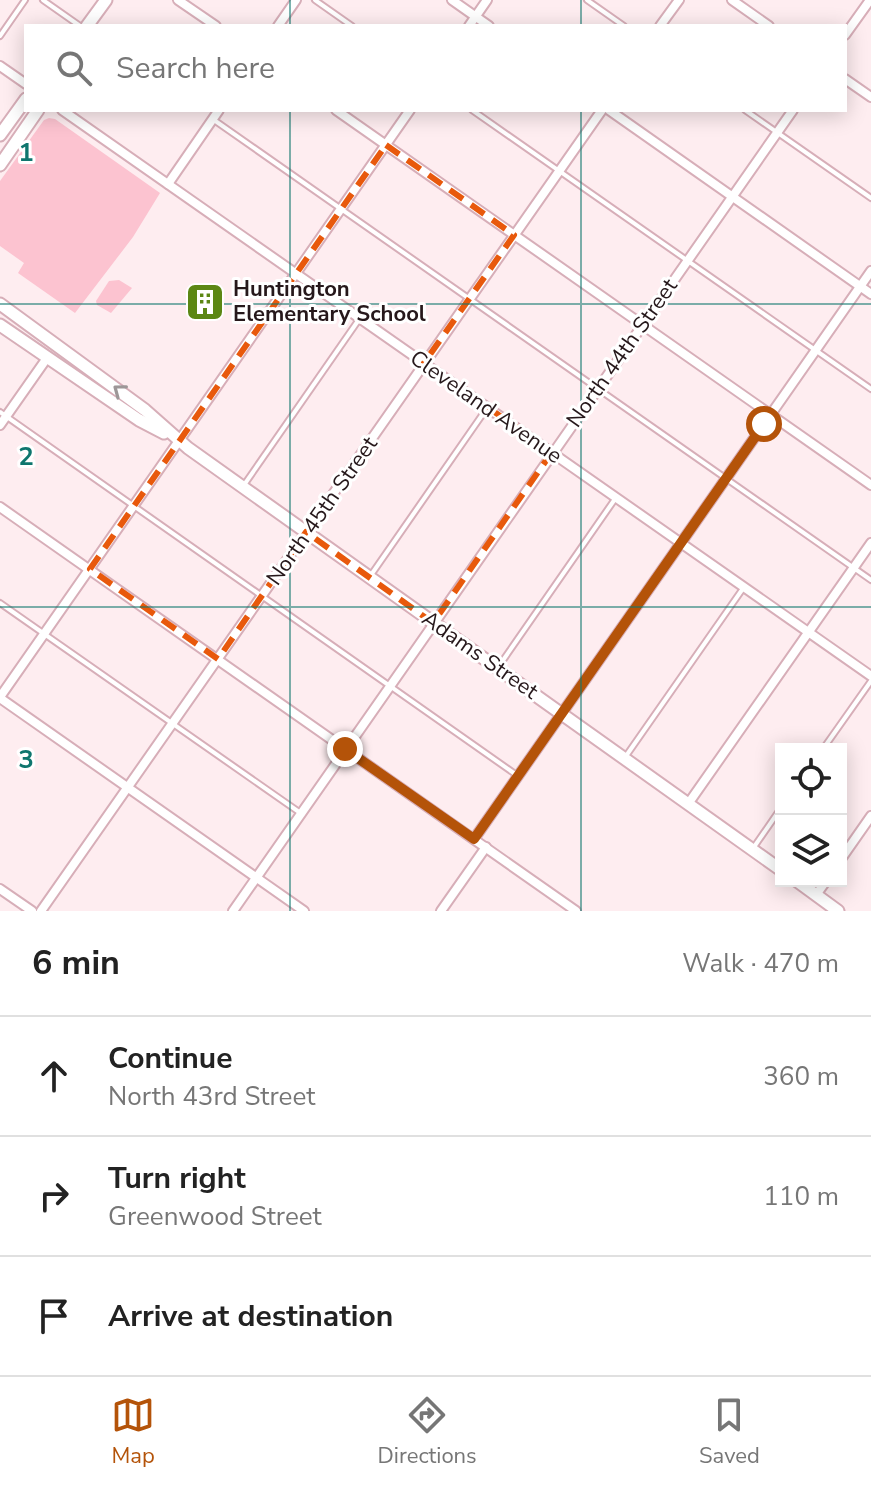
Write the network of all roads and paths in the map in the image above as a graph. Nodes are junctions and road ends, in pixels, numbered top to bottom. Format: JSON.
{"nodes":[{"id":1,"x":25,"y":0,"type":"edge"},
{"id":2,"x":43,"y":0,"type":"edge"},
{"id":3,"x":106,"y":0,"type":"edge"},
{"id":4,"x":178,"y":0,"type":"edge"},
{"id":5,"x":296,"y":0,"type":"edge"},
{"id":6,"x":315,"y":0,"type":"edge"},
{"id":7,"x":452,"y":0,"type":"edge"},
{"id":8,"x":487,"y":0,"type":"edge"},
{"id":9,"x":587,"y":0,"type":"edge"},
{"id":10,"x":679,"y":0,"type":"edge"},
{"id":11,"x":732,"y":0,"type":"edge"},
{"id":12,"x":870,"y":0,"type":"edge"},
{"id":13,"x":475,"y":17,"type":"junction"},
{"id":14,"x":77,"y":24,"type":"edge"},
{"id":15,"x":88,"y":24,"type":"edge"},
{"id":16,"x":213,"y":24,"type":"edge"},
{"id":17,"x":279,"y":24,"type":"edge"},
{"id":18,"x":349,"y":24,"type":"edge"},
{"id":19,"x":470,"y":24,"type":"edge"},
{"id":20,"x":486,"y":24,"type":"edge"},
{"id":21,"x":621,"y":24,"type":"edge"},
{"id":22,"x":661,"y":24,"type":"edge"},
{"id":23,"x":766,"y":24,"type":"edge"},
{"id":24,"x":847,"y":32,"type":"edge"},
{"id":25,"x":0,"y":36,"type":"edge"},
{"id":26,"x":0,"y":66,"type":"edge"},
{"id":27,"x":847,"y":80,"type":"edge"},
{"id":28,"x":24,"y":83,"type":"edge"},
{"id":29,"x":871,"y":97,"type":"edge"},
{"id":30,"x":24,"y":102,"type":"edge"},
{"id":31,"x":37,"y":112,"type":"edge"},
{"id":32,"x":65,"y":112,"type":"edge"},
{"id":33,"x":218,"y":112,"type":"edge"},
{"id":34,"x":339,"y":112,"type":"edge"},
{"id":35,"x":409,"y":112,"type":"edge"},
{"id":36,"x":475,"y":112,"type":"edge"},
{"id":37,"x":601,"y":112,"type":"edge"},
{"id":38,"x":612,"y":112,"type":"edge"},
{"id":39,"x":748,"y":112,"type":"edge"},
{"id":40,"x":792,"y":112,"type":"edge"},
{"id":41,"x":213,"y":119,"type":"junction"},
{"id":42,"x":777,"y":132,"type":"junction"},
{"id":43,"x":0,"y":135,"type":"edge"},
{"id":44,"x":386,"y":145,"type":"junction"},
{"id":45,"x":0,"y":165,"type":"edge"},
{"id":46,"x":559,"y":171,"type":"junction"},
{"id":47,"x":168,"y":184,"type":"junction"},
{"id":48,"x":732,"y":197,"type":"junction"},
{"id":49,"x":871,"y":198,"type":"edge"},
{"id":50,"x":341,"y":209,"type":"junction"},
{"id":51,"x":514,"y":235,"type":"junction"},
{"id":52,"x":687,"y":261,"type":"junction"},
{"id":53,"x":871,"y":271,"type":"edge"},
{"id":54,"x":296,"y":273,"type":"junction"},
{"id":55,"x":860,"y":286,"type":"junction"},
{"id":56,"x":871,"y":294,"type":"edge"},
{"id":57,"x":470,"y":299,"type":"junction"},
{"id":58,"x":0,"y":304,"type":"edge"},
{"id":59,"x":360,"y":318,"type":"junction"},
{"id":60,"x":0,"y":325,"type":"edge"},
{"id":61,"x":642,"y":325,"type":"junction"},
{"id":62,"x":816,"y":350,"type":"junction"},
{"id":63,"x":47,"y":358,"type":"junction"},
{"id":64,"x":424,"y":363,"type":"junction"},
{"id":65,"x":598,"y":388,"type":"junction"},
{"id":66,"x":871,"y":389,"type":"edge"},
{"id":67,"x":488,"y":408,"type":"junction"},
{"id":68,"x":3,"y":414,"type":"edge"},
{"id":69,"x":771,"y":414,"type":"junction"},
{"id":70,"x":0,"y":425,"type":"edge"},
{"id":71,"x":178,"y":441,"type":"junction"},
{"id":72,"x":552,"y":452,"type":"junction"},
{"id":73,"x":725,"y":479,"type":"junction"},
{"id":74,"x":871,"y":485,"type":"edge"},
{"id":75,"x":243,"y":487,"type":"junction"},
{"id":76,"x":616,"y":498,"type":"junction"},
{"id":77,"x":134,"y":506,"type":"junction"},
{"id":78,"x":0,"y":507,"type":"edge"},
{"id":79,"x":306,"y":532,"type":"junction"},
{"id":80,"x":680,"y":543,"type":"junction"},
{"id":81,"x":871,"y":543,"type":"edge"},
{"id":82,"x":854,"y":568,"type":"junction"},
{"id":83,"x":90,"y":569,"type":"junction"},
{"id":84,"x":370,"y":577,"type":"junction"},
{"id":85,"x":871,"y":580,"type":"edge"},
{"id":86,"x":744,"y":587,"type":"junction"},
{"id":87,"x":263,"y":596,"type":"junction"},
{"id":88,"x":0,"y":603,"type":"edge"},
{"id":89,"x":433,"y":623,"type":"junction"},
{"id":90,"x":808,"y":632,"type":"junction"},
{"id":91,"x":44,"y":634,"type":"junction"},
{"id":92,"x":218,"y":659,"type":"junction"},
{"id":93,"x":498,"y":668,"type":"junction"},
{"id":94,"x":871,"y":678,"type":"edge"},
{"id":95,"x":391,"y":685,"type":"junction"},
{"id":96,"x":0,"y":698,"type":"edge"},
{"id":97,"x":561,"y":713,"type":"junction"},
{"id":98,"x":172,"y":724,"type":"junction"},
{"id":99,"x":827,"y":743,"type":"edge"},
{"id":100,"x":345,"y":749,"type":"junction"},
{"id":101,"x":624,"y":758,"type":"junction"},
{"id":102,"x":518,"y":776,"type":"junction"},
{"id":103,"x":128,"y":788,"type":"junction"},
{"id":104,"x":688,"y":804,"type":"junction"},
{"id":105,"x":301,"y":813,"type":"junction"},
{"id":106,"x":776,"y":815,"type":"edge"},
{"id":107,"x":871,"y":816,"type":"edge"},
{"id":108,"x":474,"y":839,"type":"junction"},
{"id":109,"x":486,"y":847,"type":"junction"},
{"id":110,"x":752,"y":849,"type":"junction"},
{"id":111,"x":847,"y":850,"type":"edge"},
{"id":112,"x":775,"y":866,"type":"edge"},
{"id":113,"x":256,"y":877,"type":"junction"},
{"id":114,"x":805,"y":887,"type":"edge"},
{"id":115,"x":822,"y":887,"type":"edge"},
{"id":116,"x":0,"y":889,"type":"edge"},
{"id":117,"x":816,"y":895,"type":"junction"},
{"id":118,"x":32,"y":911,"type":"edge"},
{"id":119,"x":41,"y":911,"type":"edge"},
{"id":120,"x":233,"y":911,"type":"edge"},
{"id":121,"x":304,"y":911,"type":"edge"},
{"id":122,"x":441,"y":911,"type":"edge"},
{"id":123,"x":576,"y":911,"type":"edge"},
{"id":124,"x":838,"y":911,"type":"edge"}],
"edges":[{"from":1,"to":25,"type":"lane"},
{"from":2,"to":14,"type":"lane"},
{"from":3,"to":15,"type":"main road"},
{"from":4,"to":16,"type":"street"},
{"from":5,"to":17,"type":"street"},
{"from":6,"to":18,"type":"lane"},
{"from":7,"to":13,"type":"street"},
{"from":8,"to":13,"type":"street"},
{"from":9,"to":21,"type":"lane"},
{"from":10,"to":22,"type":"street"},
{"from":11,"to":23,"type":"street"},
{"from":12,"to":24,"type":"street"},
{"from":13,"to":19,"type":"street"},
{"from":13,"to":20,"type":"street"},
{"from":26,"to":28,"type":"street"},
{"from":27,"to":29,"type":"street"},
{"from":30,"to":43,"type":"main road"},
{"from":31,"to":45,"type":"main road"},
{"from":32,"to":47,"type":"street","name":"Cleveland Avenue"},
{"from":33,"to":41,"type":"street"},
{"from":34,"to":44,"type":"street"},
{"from":35,"to":44,"type":"street"},
{"from":36,"to":46,"type":"lane"},
{"from":37,"to":46,"type":"street","name":"North 45th Street"},
{"from":38,"to":48,"type":"street"},
{"from":39,"to":42,"type":"lane"},
{"from":40,"to":42,"type":"street","name":"North 44th Street"},
{"from":41,"to":47,"type":"street"},
{"from":41,"to":50,"type":"lane"},
{"from":42,"to":48,"type":"street","name":"North 44th Street"},
{"from":42,"to":49,"type":"lane"},
{"from":44,"to":50,"type":"street"},
{"from":44,"to":51,"type":"street"},
{"from":46,"to":51,"type":"street","name":"North 45th Street"},
{"from":46,"to":52,"type":"lane"},
{"from":47,"to":54,"type":"street","name":"Cleveland Avenue"},
{"from":48,"to":52,"type":"street","name":"North 44th Street"},
{"from":48,"to":55,"type":"street"},
{"from":50,"to":54,"type":"street"},
{"from":50,"to":57,"type":"lane"},
{"from":51,"to":57,"type":"street","name":"North 45th Street"},
{"from":51,"to":61,"type":"street"},
{"from":52,"to":61,"type":"street","name":"North 44th Street"},
{"from":52,"to":62,"type":"lane"},
{"from":53,"to":55,"type":"street"},
{"from":54,"to":59,"type":"street","name":"Cleveland Avenue"},
{"from":54,"to":71,"type":"street"},
{"from":55,"to":56,"type":"street"},
{"from":55,"to":62,"type":"street"},
{"from":57,"to":64,"type":"street","name":"North 45th Street"},
{"from":57,"to":65,"type":"lane"},
{"from":71,"to":58,"type":"main road","name":"Adams Street","one_way":true},
{"from":59,"to":64,"type":"street","name":"Cleveland Avenue"},
{"from":59,"to":75,"type":"lane"},
{"from":60,"to":63,"type":"main road","name":"Adams Street"},
{"from":61,"to":65,"type":"street","name":"North 44th Street"},
{"from":61,"to":69,"type":"street"},
{"from":62,"to":66,"type":"lane"},
{"from":62,"to":69,"type":"street"},
{"from":63,"to":68,"type":"street"},
{"from":63,"to":71,"type":"main road","name":"Adams Street"},
{"from":64,"to":67,"type":"street","name":"Cleveland Avenue"},
{"from":64,"to":79,"type":"street","name":"North 45th Street"},
{"from":65,"to":72,"type":"street","name":"North 44th Street"},
{"from":65,"to":73,"type":"lane"},
{"from":67,"to":72,"type":"street","name":"Cleveland Avenue"},
{"from":67,"to":84,"type":"lane"},
{"from":68,"to":70,"type":"street"},
{"from":68,"to":77,"type":"lane"},
{"from":69,"to":73,"type":"street"},
{"from":69,"to":74,"type":"street"},
{"from":71,"to":75,"type":"main road","name":"Adams Street"},
{"from":71,"to":77,"type":"street"},
{"from":72,"to":76,"type":"street","name":"Cleveland Avenue"},
{"from":72,"to":89,"type":"street","name":"North 44th Street"},
{"from":73,"to":80,"type":"street"},
{"from":73,"to":82,"type":"lane"},
{"from":75,"to":79,"type":"main road","name":"Adams Street"},
{"from":76,"to":80,"type":"street","name":"Cleveland Avenue"},
{"from":76,"to":93,"type":"lane"},
{"from":77,"to":83,"type":"street"},
{"from":77,"to":87,"type":"lane"},
{"from":78,"to":83,"type":"street"},
{"from":79,"to":84,"type":"main road","name":"Adams Street"},
{"from":79,"to":87,"type":"street","name":"North 45th Street"},
{"from":80,"to":86,"type":"street","name":"Cleveland Avenue"},
{"from":80,"to":97,"type":"street"},
{"from":81,"to":82,"type":"street"},
{"from":82,"to":85,"type":"lane"},
{"from":82,"to":90,"type":"street"},
{"from":83,"to":91,"type":"street"},
{"from":83,"to":92,"type":"street"},
{"from":84,"to":89,"type":"main road","name":"Adams Street"},
{"from":86,"to":90,"type":"street","name":"Cleveland Avenue"},
{"from":86,"to":101,"type":"lane"},
{"from":87,"to":92,"type":"street","name":"North 45th Street"},
{"from":87,"to":95,"type":"lane"},
{"from":88,"to":91,"type":"lane"},
{"from":89,"to":93,"type":"main road","name":"Adams Street"},
{"from":89,"to":95,"type":"street","name":"North 44th Street"},
{"from":90,"to":94,"type":"street","name":"Cleveland Avenue"},
{"from":90,"to":104,"type":"street"},
{"from":91,"to":96,"type":"street"},
{"from":91,"to":98,"type":"lane"},
{"from":92,"to":98,"type":"street","name":"North 45th Street"},
{"from":92,"to":100,"type":"street"},
{"from":93,"to":97,"type":"main road","name":"Adams Street"},
{"from":94,"to":99,"type":"lane"},
{"from":95,"to":100,"type":"street","name":"North 44th Street"},
{"from":95,"to":102,"type":"lane"},
{"from":96,"to":103,"type":"street"},
{"from":97,"to":101,"type":"main road","name":"Adams Street"},
{"from":97,"to":102,"type":"street"},
{"from":98,"to":103,"type":"street","name":"North 45th Street"},
{"from":98,"to":105,"type":"lane"},
{"from":100,"to":105,"type":"street","name":"North 44th Street"},
{"from":100,"to":108,"type":"street"},
{"from":101,"to":104,"type":"main road","name":"Adams Street"},
{"from":102,"to":108,"type":"street"},
{"from":103,"to":113,"type":"street"},
{"from":103,"to":119,"type":"street","name":"North 45th Street"},
{"from":104,"to":110,"type":"main road","name":"Adams Street"},
{"from":105,"to":113,"type":"street","name":"North 44th Street"},
{"from":106,"to":110,"type":"lane"},
{"from":107,"to":111,"type":"street"},
{"from":108,"to":109,"type":"street"},
{"from":109,"to":122,"type":"street"},
{"from":109,"to":123,"type":"street"},
{"from":110,"to":112,"type":"main road","name":"Adams Street"},
{"from":113,"to":120,"type":"street","name":"North 44th Street"},
{"from":113,"to":121,"type":"street"},
{"from":114,"to":117,"type":"main road"},
{"from":115,"to":117,"type":"street"},
{"from":116,"to":118,"type":"street"},
{"from":117,"to":124,"type":"main road"}]}
